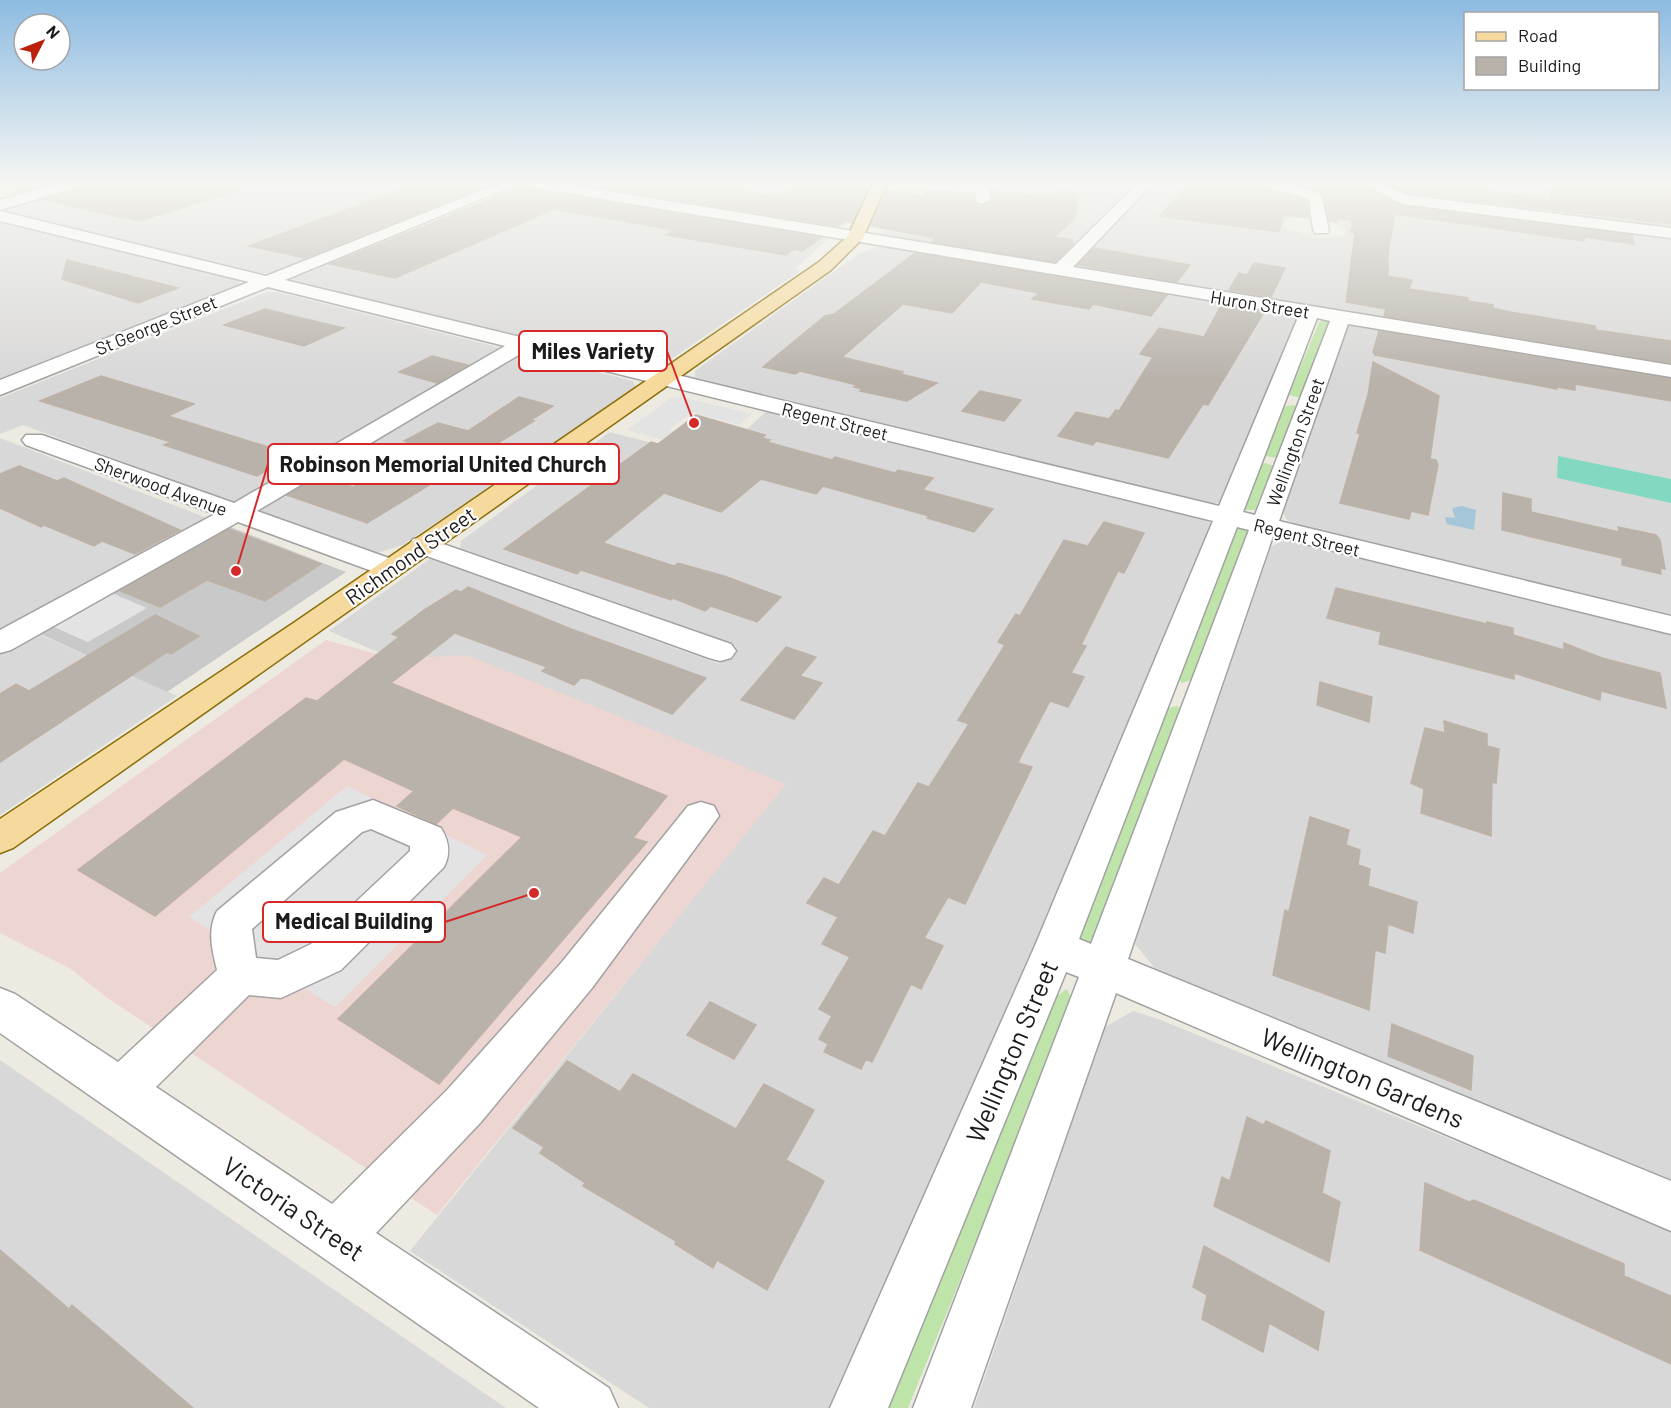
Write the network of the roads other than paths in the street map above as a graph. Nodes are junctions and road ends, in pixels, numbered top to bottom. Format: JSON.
{"nodes":[{"id":1,"x":132,"y":249,"type":"edge"},
{"id":2,"x":349,"y":249,"type":"edge"},
{"id":3,"x":844,"y":249,"type":"edge"},
{"id":4,"x":919,"y":249,"type":"edge"},
{"id":5,"x":1082,"y":249,"type":"edge"},
{"id":6,"x":1059,"y":272,"type":"junction"},
{"id":7,"x":266,"y":282,"type":"junction"},
{"id":8,"x":1326,"y":314,"type":"junction"},
{"id":9,"x":522,"y":344,"type":"junction"},
{"id":10,"x":1671,"y":371,"type":"edge"},
{"id":11,"x":663,"y":377,"type":"junction"},
{"id":12,"x":0,"y":388,"type":"edge"},
{"id":13,"x":34,"y":440,"type":"dead end"},
{"id":14,"x":236,"y":513,"type":"junction"},
{"id":15,"x":1246,"y":522,"type":"junction"},
{"id":16,"x":423,"y":545,"type":"junction"},
{"id":17,"x":390,"y":568,"type":"junction"},
{"id":18,"x":1671,"y":625,"type":"edge"},
{"id":19,"x":0,"y":643,"type":"edge"},
{"id":20,"x":720,"y":651,"type":"dead end"},
{"id":21,"x":1158,"y":691,"type":"junction"},
{"id":22,"x":1198,"y":702,"type":"junction"},
{"id":23,"x":701,"y":816,"type":"dead end"},
{"id":24,"x":0,"y":838,"type":"edge"},
{"id":25,"x":1054,"y":948,"type":"junction"},
{"id":26,"x":1104,"y":969,"type":"junction"},
{"id":27,"x":240,"y":976,"type":"junction"},
{"id":28,"x":0,"y":1008,"type":"edge"},
{"id":29,"x":121,"y":1090,"type":"junction"},
{"id":30,"x":1671,"y":1206,"type":"edge"},
{"id":31,"x":336,"y":1237,"type":"junction"},
{"id":32,"x":589,"y":1408,"type":"edge"},
{"id":33,"x":859,"y":1408,"type":"edge"},
{"id":34,"x":942,"y":1408,"type":"edge"}],
"edges":[{"from":1,"to":7,"type":"street","name":"Regent Street"},
{"from":2,"to":7,"type":"street","name":"St George Street"},
{"from":3,"to":11,"type":"main road","name":"Richmond Street"},
{"from":4,"to":6,"type":"street","name":"Huron Street"},
{"from":5,"to":6,"type":"street"},
{"from":6,"to":8,"type":"street","name":"Huron Street"},
{"from":7,"to":9,"type":"street","name":"Regent Street"},
{"from":7,"to":12,"type":"street","name":"St George Street"},
{"from":8,"to":10,"type":"street","name":"Huron Street"},
{"from":8,"to":15,"type":"street","name":"Wellington Street"},
{"from":9,"to":11,"type":"street","name":"Regent Street"},
{"from":9,"to":14,"type":"street"},
{"from":11,"to":15,"type":"street","name":"Regent Street"},
{"from":11,"to":16,"type":"main road","name":"Richmond Street"},
{"from":13,"to":14,"type":"street","name":"Sherwood Avenue"},
{"from":14,"to":17,"type":"street","name":"Sherwood Avenue"},
{"from":14,"to":19,"type":"street"},
{"from":15,"to":18,"type":"street","name":"Regent Street"},
{"from":15,"to":21,"type":"street","name":"Wellington Street"},
{"from":15,"to":22,"type":"street","name":"Wellington Street"},
{"from":16,"to":17,"type":"main road","name":"Richmond Street"},
{"from":16,"to":20,"type":"street"},
{"from":17,"to":24,"type":"main road","name":"Richmond Street"},
{"from":21,"to":22,"type":"street"},
{"from":21,"to":25,"type":"street","name":"Wellington Street"},
{"from":22,"to":26,"type":"street","name":"Wellington Street"},
{"from":23,"to":31,"type":"street"},
{"from":25,"to":26,"type":"street","name":"Wellington Gardens"},
{"from":25,"to":33,"type":"street","name":"Wellington Street"},
{"from":26,"to":30,"type":"street","name":"Wellington Gardens"},
{"from":26,"to":34,"type":"street","name":"Wellington Street"},
{"from":27,"to":27,"type":"street"},
{"from":27,"to":29,"type":"street"},
{"from":28,"to":29,"type":"street","name":"Victoria Street"},
{"from":29,"to":31,"type":"street","name":"Victoria Street"},
{"from":31,"to":32,"type":"street","name":"Victoria Street"}]}
